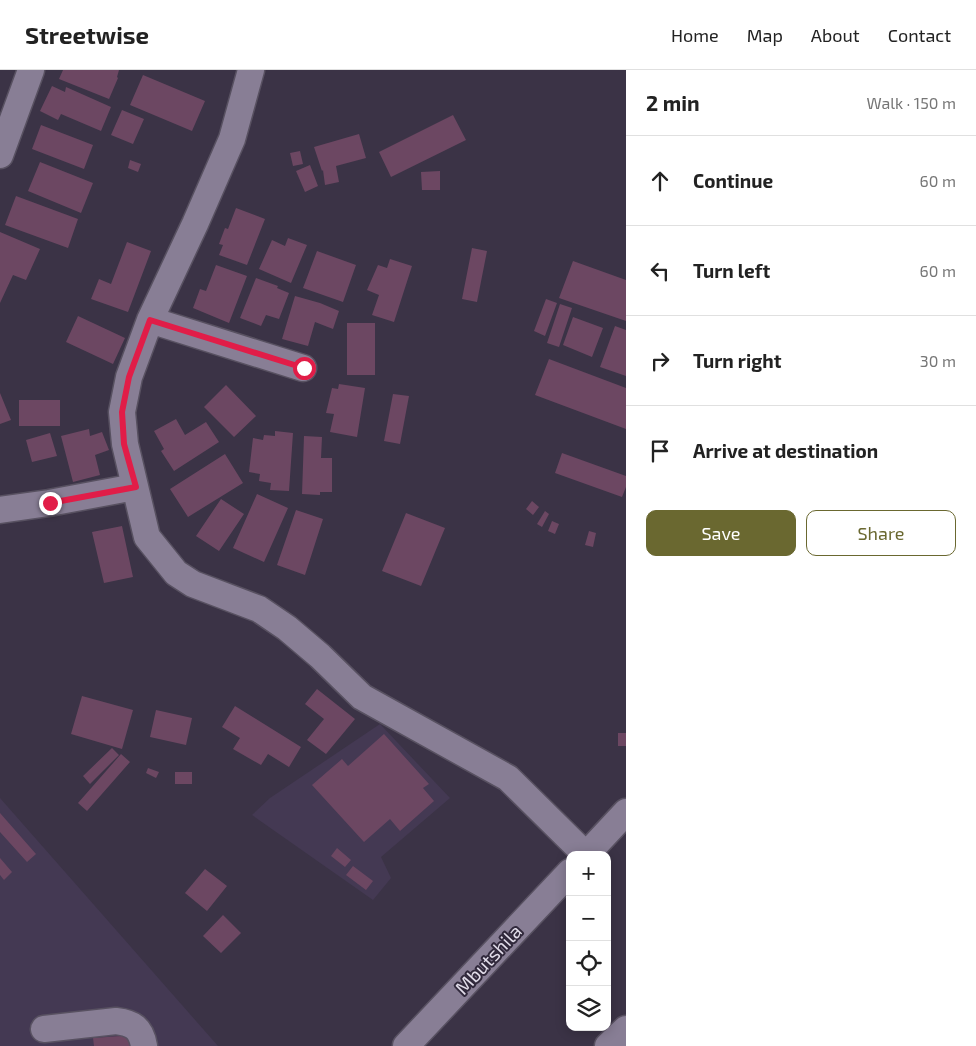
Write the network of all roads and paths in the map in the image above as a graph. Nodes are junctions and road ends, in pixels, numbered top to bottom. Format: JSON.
{"nodes":[{"id":1,"x":31,"y":70,"type":"edge"},
{"id":2,"x":250,"y":70,"type":"edge"},
{"id":3,"x":0,"y":155,"type":"edge"},
{"id":4,"x":150,"y":320,"type":"junction"},
{"id":5,"x":304,"y":368,"type":"dead end"},
{"id":6,"x":136,"y":487,"type":"junction"},
{"id":7,"x":0,"y":510,"type":"edge"},
{"id":8,"x":626,"y":812,"type":"edge"},
{"id":9,"x":582,"y":851,"type":"edge"},
{"id":10,"x":590,"y":851,"type":"edge"},
{"id":11,"x":566,"y":876,"type":"edge"},
{"id":12,"x":44,"y":1029,"type":"dead end"},
{"id":13,"x":626,"y":1030,"type":"edge"},
{"id":14,"x":144,"y":1046,"type":"edge"},
{"id":15,"x":406,"y":1046,"type":"edge"},
{"id":16,"x":608,"y":1046,"type":"edge"}],
"edges":[{"from":1,"to":3,"type":"street"},
{"from":2,"to":4,"type":"street"},
{"from":4,"to":5,"type":"street"},
{"from":4,"to":6,"type":"street"},
{"from":6,"to":7,"type":"street"},
{"from":6,"to":9,"type":"street"},
{"from":8,"to":10,"type":"street"},
{"from":11,"to":15,"type":"street","name":"Mbutshila"},
{"from":12,"to":14,"type":"street"},
{"from":13,"to":16,"type":"street"}]}
